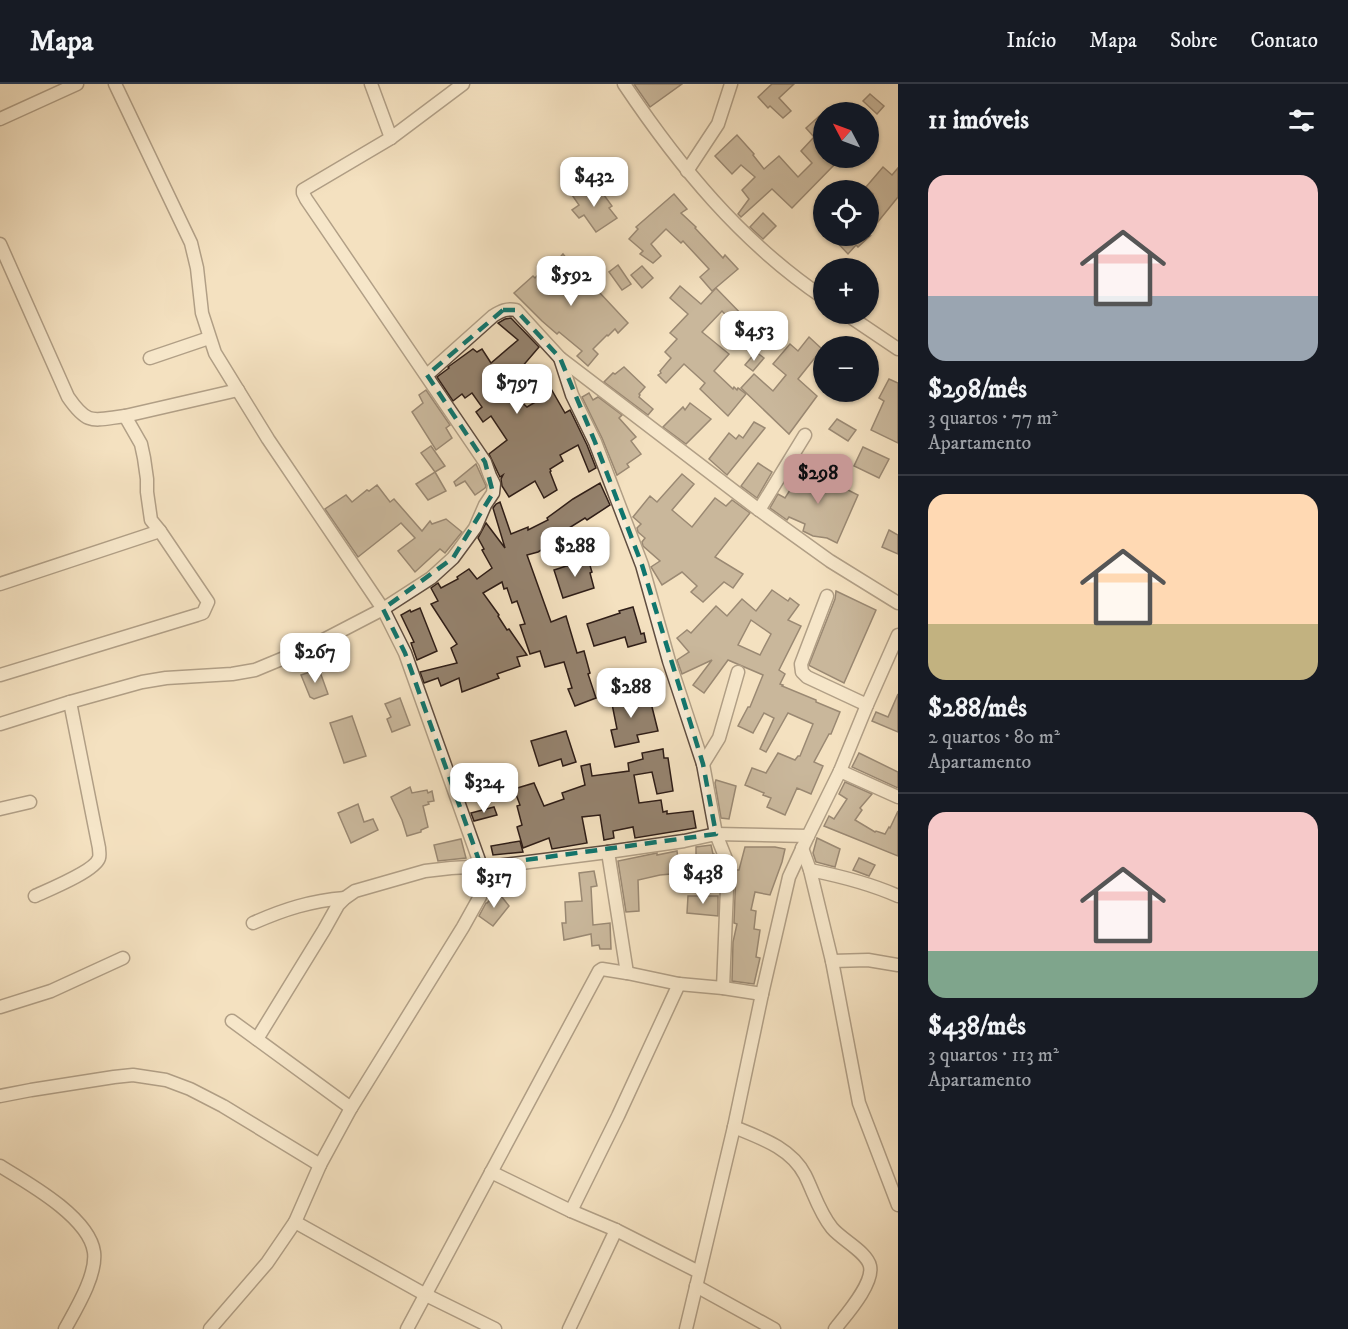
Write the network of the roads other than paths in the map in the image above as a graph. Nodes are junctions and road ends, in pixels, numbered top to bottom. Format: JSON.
{"nodes":[{"id":1,"x":77,"y":84,"type":"edge"},
{"id":2,"x":115,"y":84,"type":"edge"},
{"id":3,"x":371,"y":84,"type":"edge"},
{"id":4,"x":463,"y":84,"type":"edge"},
{"id":5,"x":624,"y":84,"type":"edge"},
{"id":6,"x":731,"y":84,"type":"edge"},
{"id":7,"x":0,"y":119,"type":"edge"},
{"id":8,"x":391,"y":138,"type":"junction"},
{"id":9,"x":687,"y":171,"type":"junction"},
{"id":10,"x":0,"y":244,"type":"edge"},
{"id":11,"x":813,"y":291,"type":"edge"},
{"id":12,"x":861,"y":324,"type":"edge"},
{"id":13,"x":209,"y":338,"type":"junction"},
{"id":14,"x":898,"y":349,"type":"edge"},
{"id":15,"x":150,"y":358,"type":"dead end"},
{"id":16,"x":560,"y":358,"type":"junction"},
{"id":17,"x":427,"y":375,"type":"junction"},
{"id":18,"x":238,"y":390,"type":"junction"},
{"id":19,"x":125,"y":416,"type":"junction"},
{"id":20,"x":805,"y":435,"type":"dead end"},
{"id":21,"x":759,"y":510,"type":"junction"},
{"id":22,"x":160,"y":531,"type":"junction"},
{"id":23,"x":0,"y":584,"type":"edge"},
{"id":24,"x":827,"y":596,"type":"dead end"},
{"id":25,"x":898,"y":603,"type":"edge"},
{"id":26,"x":383,"y":609,"type":"junction"},
{"id":27,"x":898,"y":635,"type":"edge"},
{"id":28,"x":738,"y":672,"type":"dead end"},
{"id":29,"x":0,"y":675,"type":"edge"},
{"id":30,"x":70,"y":702,"type":"junction"},
{"id":31,"x":867,"y":705,"type":"junction"},
{"id":32,"x":0,"y":724,"type":"edge"},
{"id":33,"x":702,"y":764,"type":"junction"},
{"id":34,"x":840,"y":771,"type":"junction"},
{"id":35,"x":898,"y":797,"type":"edge"},
{"id":36,"x":30,"y":802,"type":"dead end"},
{"id":37,"x":0,"y":809,"type":"edge"},
{"id":38,"x":716,"y":834,"type":"junction"},
{"id":39,"x":808,"y":836,"type":"junction"},
{"id":40,"x":802,"y":848,"type":"junction"},
{"id":41,"x":608,"y":852,"type":"junction"},
{"id":42,"x":497,"y":866,"type":"junction"},
{"id":43,"x":481,"y":867,"type":"junction"},
{"id":44,"x":810,"y":870,"type":"junction"},
{"id":45,"x":898,"y":896,"type":"edge"},
{"id":46,"x":34,"y":897,"type":"dead end"},
{"id":47,"x":345,"y":898,"type":"junction"},
{"id":48,"x":253,"y":923,"type":"dead end"},
{"id":49,"x":123,"y":958,"type":"dead end"},
{"id":50,"x":832,"y":961,"type":"junction"},
{"id":51,"x":898,"y":965,"type":"edge"},
{"id":52,"x":627,"y":973,"type":"junction"},
{"id":53,"x":679,"y":984,"type":"junction"},
{"id":54,"x":723,"y":988,"type":"junction"},
{"id":55,"x":762,"y":994,"type":"junction"},
{"id":56,"x":0,"y":1007,"type":"edge"},
{"id":57,"x":232,"y":1021,"type":"dead end"},
{"id":58,"x":256,"y":1039,"type":"junction"},
{"id":59,"x":0,"y":1096,"type":"edge"},
{"id":60,"x":351,"y":1108,"type":"junction"},
{"id":61,"x":735,"y":1127,"type":"junction"},
{"id":62,"x":320,"y":1165,"type":"junction"},
{"id":63,"x":0,"y":1166,"type":"edge"},
{"id":64,"x":491,"y":1172,"type":"junction"},
{"id":65,"x":898,"y":1205,"type":"edge"},
{"id":66,"x":571,"y":1211,"type":"junction"},
{"id":67,"x":295,"y":1222,"type":"junction"},
{"id":68,"x":616,"y":1230,"type":"junction"},
{"id":69,"x":699,"y":1272,"type":"junction"},
{"id":70,"x":696,"y":1286,"type":"junction"},
{"id":71,"x":426,"y":1295,"type":"junction"},
{"id":72,"x":64,"y":1329,"type":"edge"},
{"id":73,"x":210,"y":1329,"type":"edge"},
{"id":74,"x":407,"y":1329,"type":"edge"},
{"id":75,"x":495,"y":1329,"type":"edge"},
{"id":76,"x":569,"y":1329,"type":"edge"},
{"id":77,"x":686,"y":1329,"type":"edge"},
{"id":78,"x":774,"y":1329,"type":"edge"},
{"id":79,"x":835,"y":1329,"type":"edge"}],
"edges":[{"from":1,"to":7,"type":"street"},
{"from":2,"to":13,"type":"street"},
{"from":3,"to":8,"type":"street"},
{"from":4,"to":8,"type":"street"},
{"from":5,"to":9,"type":"street"},
{"from":6,"to":9,"type":"street"},
{"from":8,"to":17,"type":"street"},
{"from":9,"to":11,"type":"street"},
{"from":10,"to":19,"type":"street"},
{"from":12,"to":14,"type":"street"},
{"from":13,"to":15,"type":"street"},
{"from":13,"to":18,"type":"street"},
{"from":16,"to":17,"type":"street"},
{"from":16,"to":21,"type":"street"},
{"from":16,"to":33,"type":"street"},
{"from":17,"to":26,"type":"street"},
{"from":18,"to":19,"type":"street"},
{"from":18,"to":26,"type":"street"},
{"from":19,"to":22,"type":"street"},
{"from":20,"to":21,"type":"street"},
{"from":21,"to":25,"type":"street"},
{"from":22,"to":23,"type":"street"},
{"from":22,"to":29,"type":"street"},
{"from":24,"to":31,"type":"street"},
{"from":26,"to":30,"type":"street"},
{"from":26,"to":43,"type":"street"},
{"from":27,"to":31,"type":"street"},
{"from":28,"to":33,"type":"street"},
{"from":30,"to":32,"type":"street"},
{"from":30,"to":46,"type":"street"},
{"from":31,"to":34,"type":"street"},
{"from":33,"to":38,"type":"street"},
{"from":34,"to":35,"type":"street"},
{"from":34,"to":39,"type":"street"},
{"from":36,"to":37,"type":"street"},
{"from":38,"to":39,"type":"street"},
{"from":38,"to":41,"type":"street"},
{"from":38,"to":54,"type":"street"},
{"from":39,"to":40,"type":"street"},
{"from":40,"to":44,"type":"street"},
{"from":40,"to":55,"type":"street"},
{"from":41,"to":42,"type":"street"},
{"from":41,"to":52,"type":"street"},
{"from":42,"to":43,"type":"street"},
{"from":42,"to":60,"type":"street"},
{"from":43,"to":47,"type":"street"},
{"from":44,"to":45,"type":"street"},
{"from":44,"to":50,"type":"street"},
{"from":47,"to":48,"type":"street"},
{"from":47,"to":58,"type":"street"},
{"from":49,"to":56,"type":"street"},
{"from":50,"to":51,"type":"street"},
{"from":50,"to":65,"type":"street"},
{"from":52,"to":53,"type":"street"},
{"from":52,"to":64,"type":"street"},
{"from":53,"to":54,"type":"street"},
{"from":53,"to":66,"type":"street"},
{"from":54,"to":55,"type":"street"},
{"from":55,"to":61,"type":"street"},
{"from":57,"to":58,"type":"street"},
{"from":58,"to":60,"type":"street"},
{"from":59,"to":62,"type":"street"},
{"from":60,"to":62,"type":"street"},
{"from":61,"to":69,"type":"street"},
{"from":61,"to":79,"type":"street"},
{"from":62,"to":67,"type":"street"},
{"from":63,"to":72,"type":"street"},
{"from":64,"to":66,"type":"street"},
{"from":64,"to":71,"type":"street"},
{"from":66,"to":68,"type":"street"},
{"from":67,"to":71,"type":"street"},
{"from":67,"to":73,"type":"street"},
{"from":68,"to":69,"type":"street"},
{"from":68,"to":76,"type":"street"},
{"from":69,"to":70,"type":"street"},
{"from":70,"to":77,"type":"street"},
{"from":70,"to":78,"type":"street"},
{"from":71,"to":74,"type":"street"},
{"from":71,"to":75,"type":"street"}]}
